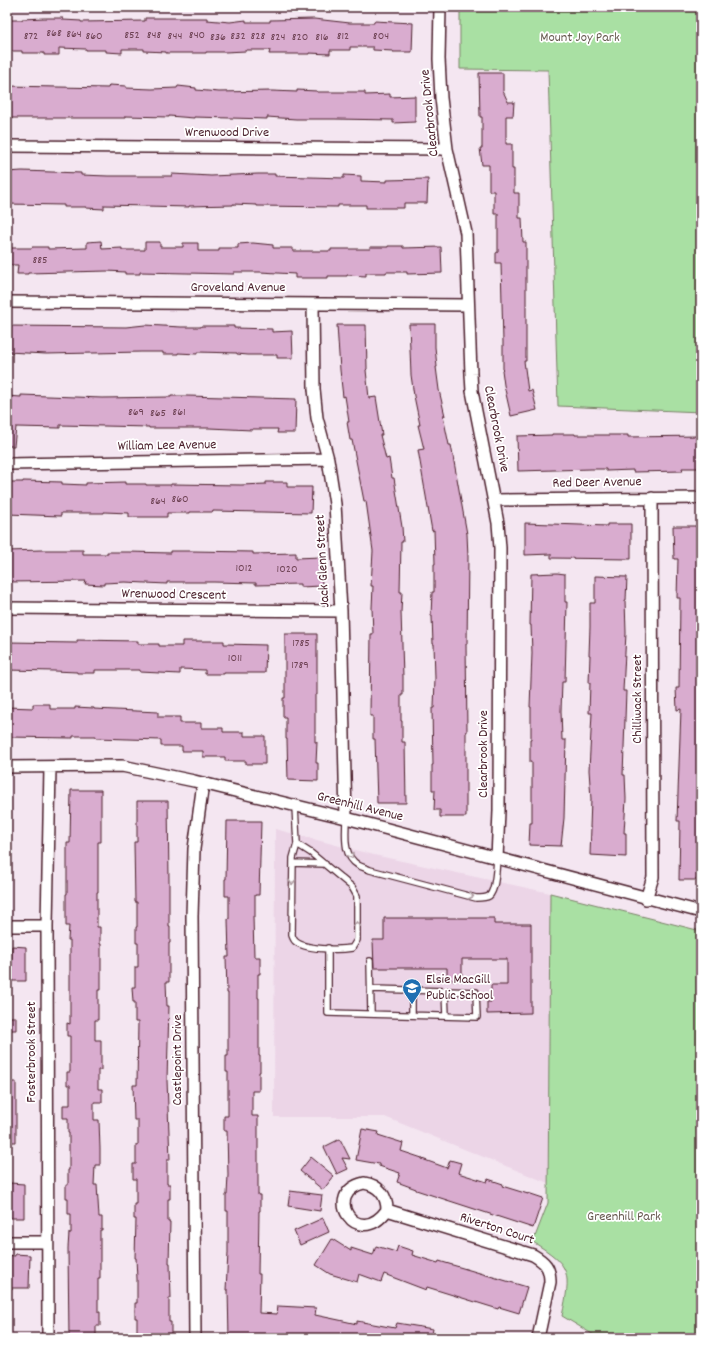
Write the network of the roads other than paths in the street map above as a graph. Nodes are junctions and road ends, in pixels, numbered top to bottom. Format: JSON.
{"nodes":[{"id":1,"x":440,"y":7,"type":"edge"},
{"id":2,"x":7,"y":146,"type":"edge"},
{"id":3,"x":447,"y":149,"type":"junction"},
{"id":4,"x":7,"y":302,"type":"edge"},
{"id":5,"x":313,"y":304,"type":"junction"},
{"id":6,"x":468,"y":305,"type":"junction"},
{"id":7,"x":328,"y":459,"type":"junction"},
{"id":8,"x":7,"y":464,"type":"edge"},
{"id":9,"x":652,"y":498,"type":"junction"},
{"id":10,"x":701,"y":498,"type":"edge"},
{"id":11,"x":494,"y":500,"type":"junction"},
{"id":12,"x":7,"y":608,"type":"edge"},
{"id":13,"x":341,"y":611,"type":"junction"},
{"id":14,"x":7,"y":767,"type":"edge"},
{"id":15,"x":50,"y":767,"type":"junction"},
{"id":16,"x":203,"y":783,"type":"junction"},
{"id":17,"x":295,"y":806,"type":"junction"},
{"id":18,"x":346,"y":818,"type":"junction"},
{"id":19,"x":297,"y":844,"type":"junction"},
{"id":20,"x":497,"y":859,"type":"junction"},
{"id":21,"x":292,"y":863,"type":"junction"},
{"id":22,"x":325,"y":864,"type":"junction"},
{"id":23,"x":646,"y":899,"type":"junction"},
{"id":24,"x":701,"y":912,"type":"edge"},
{"id":25,"x":7,"y":926,"type":"edge"},
{"id":26,"x":47,"y":926,"type":"junction"},
{"id":27,"x":328,"y":948,"type":"junction"},
{"id":28,"x":370,"y":961,"type":"dead end"},
{"id":29,"x":371,"y":989,"type":"junction"},
{"id":30,"x":412,"y":990,"type":"junction"},
{"id":31,"x":445,"y":991,"type":"junction"},
{"id":32,"x":371,"y":1014,"type":"junction"},
{"id":33,"x":412,"y":1015,"type":"junction"},
{"id":34,"x":446,"y":1016,"type":"junction"},
{"id":35,"x":387,"y":1210,"type":"dead end"},
{"id":36,"x":7,"y":1242,"type":"edge"},
{"id":37,"x":47,"y":1242,"type":"junction"},
{"id":38,"x":48,"y":1338,"type":"edge"},
{"id":39,"x":195,"y":1338,"type":"edge"},
{"id":40,"x":538,"y":1338,"type":"edge"}],
"edges":[{"from":1,"to":3,"type":"street","name":"Clearbrook Drive"},
{"from":2,"to":3,"type":"street","name":"Wrenwood Drive"},
{"from":3,"to":6,"type":"street","name":"Clearbrook Drive"},
{"from":4,"to":5,"type":"street","name":"Groveland Avenue"},
{"from":5,"to":6,"type":"street","name":"Groveland Avenue"},
{"from":5,"to":7,"type":"street","name":"Jack Glenn Street"},
{"from":6,"to":11,"type":"street","name":"Clearbrook Drive"},
{"from":7,"to":8,"type":"street","name":"William Lee Avenue"},
{"from":7,"to":13,"type":"street","name":"Jack Glenn Street"},
{"from":9,"to":10,"type":"street","name":"Red Deer Avenue"},
{"from":9,"to":11,"type":"street","name":"Red Deer Avenue"},
{"from":9,"to":23,"type":"street","name":"Chilliwack Street"},
{"from":11,"to":20,"type":"street","name":"Clearbrook Drive"},
{"from":12,"to":13,"type":"street","name":"Wrenwood Crescent"},
{"from":13,"to":18,"type":"street","name":"Jack Glenn Street"},
{"from":14,"to":15,"type":"street","name":"Greenhill Avenue"},
{"from":15,"to":16,"type":"street","name":"Greenhill Avenue"},
{"from":15,"to":26,"type":"street","name":"Fosterbrook Street"},
{"from":16,"to":17,"type":"street","name":"Greenhill Avenue"},
{"from":16,"to":39,"type":"street","name":"Castlepoint Drive"},
{"from":17,"to":18,"type":"street","name":"Greenhill Avenue"},
{"from":17,"to":19,"type":"lane"},
{"from":18,"to":20,"type":"street","name":"Greenhill Avenue"},
{"from":18,"to":20,"type":"lane","one_way":true},
{"from":19,"to":21,"type":"lane"},
{"from":19,"to":22,"type":"lane"},
{"from":20,"to":23,"type":"street","name":"Greenhill Avenue"},
{"from":21,"to":22,"type":"lane"},
{"from":21,"to":27,"type":"lane","one_way":true},
{"from":27,"to":22,"type":"lane","one_way":true},
{"from":23,"to":24,"type":"street","name":"Greenhill Avenue"},
{"from":25,"to":26,"type":"street"},
{"from":26,"to":37,"type":"street","name":"Fosterbrook Street"},
{"from":27,"to":32,"type":"lane"},
{"from":28,"to":29,"type":"lane"},
{"from":29,"to":30,"type":"lane"},
{"from":29,"to":32,"type":"lane"},
{"from":30,"to":31,"type":"lane"},
{"from":30,"to":33,"type":"lane"},
{"from":31,"to":34,"type":"lane"},
{"from":31,"to":34,"type":"lane"},
{"from":32,"to":33,"type":"lane"},
{"from":33,"to":34,"type":"lane"},
{"from":35,"to":40,"type":"street","name":"Riverton Court"},
{"from":36,"to":37,"type":"street"},
{"from":37,"to":38,"type":"street","name":"Fosterbrook Street"}]}
